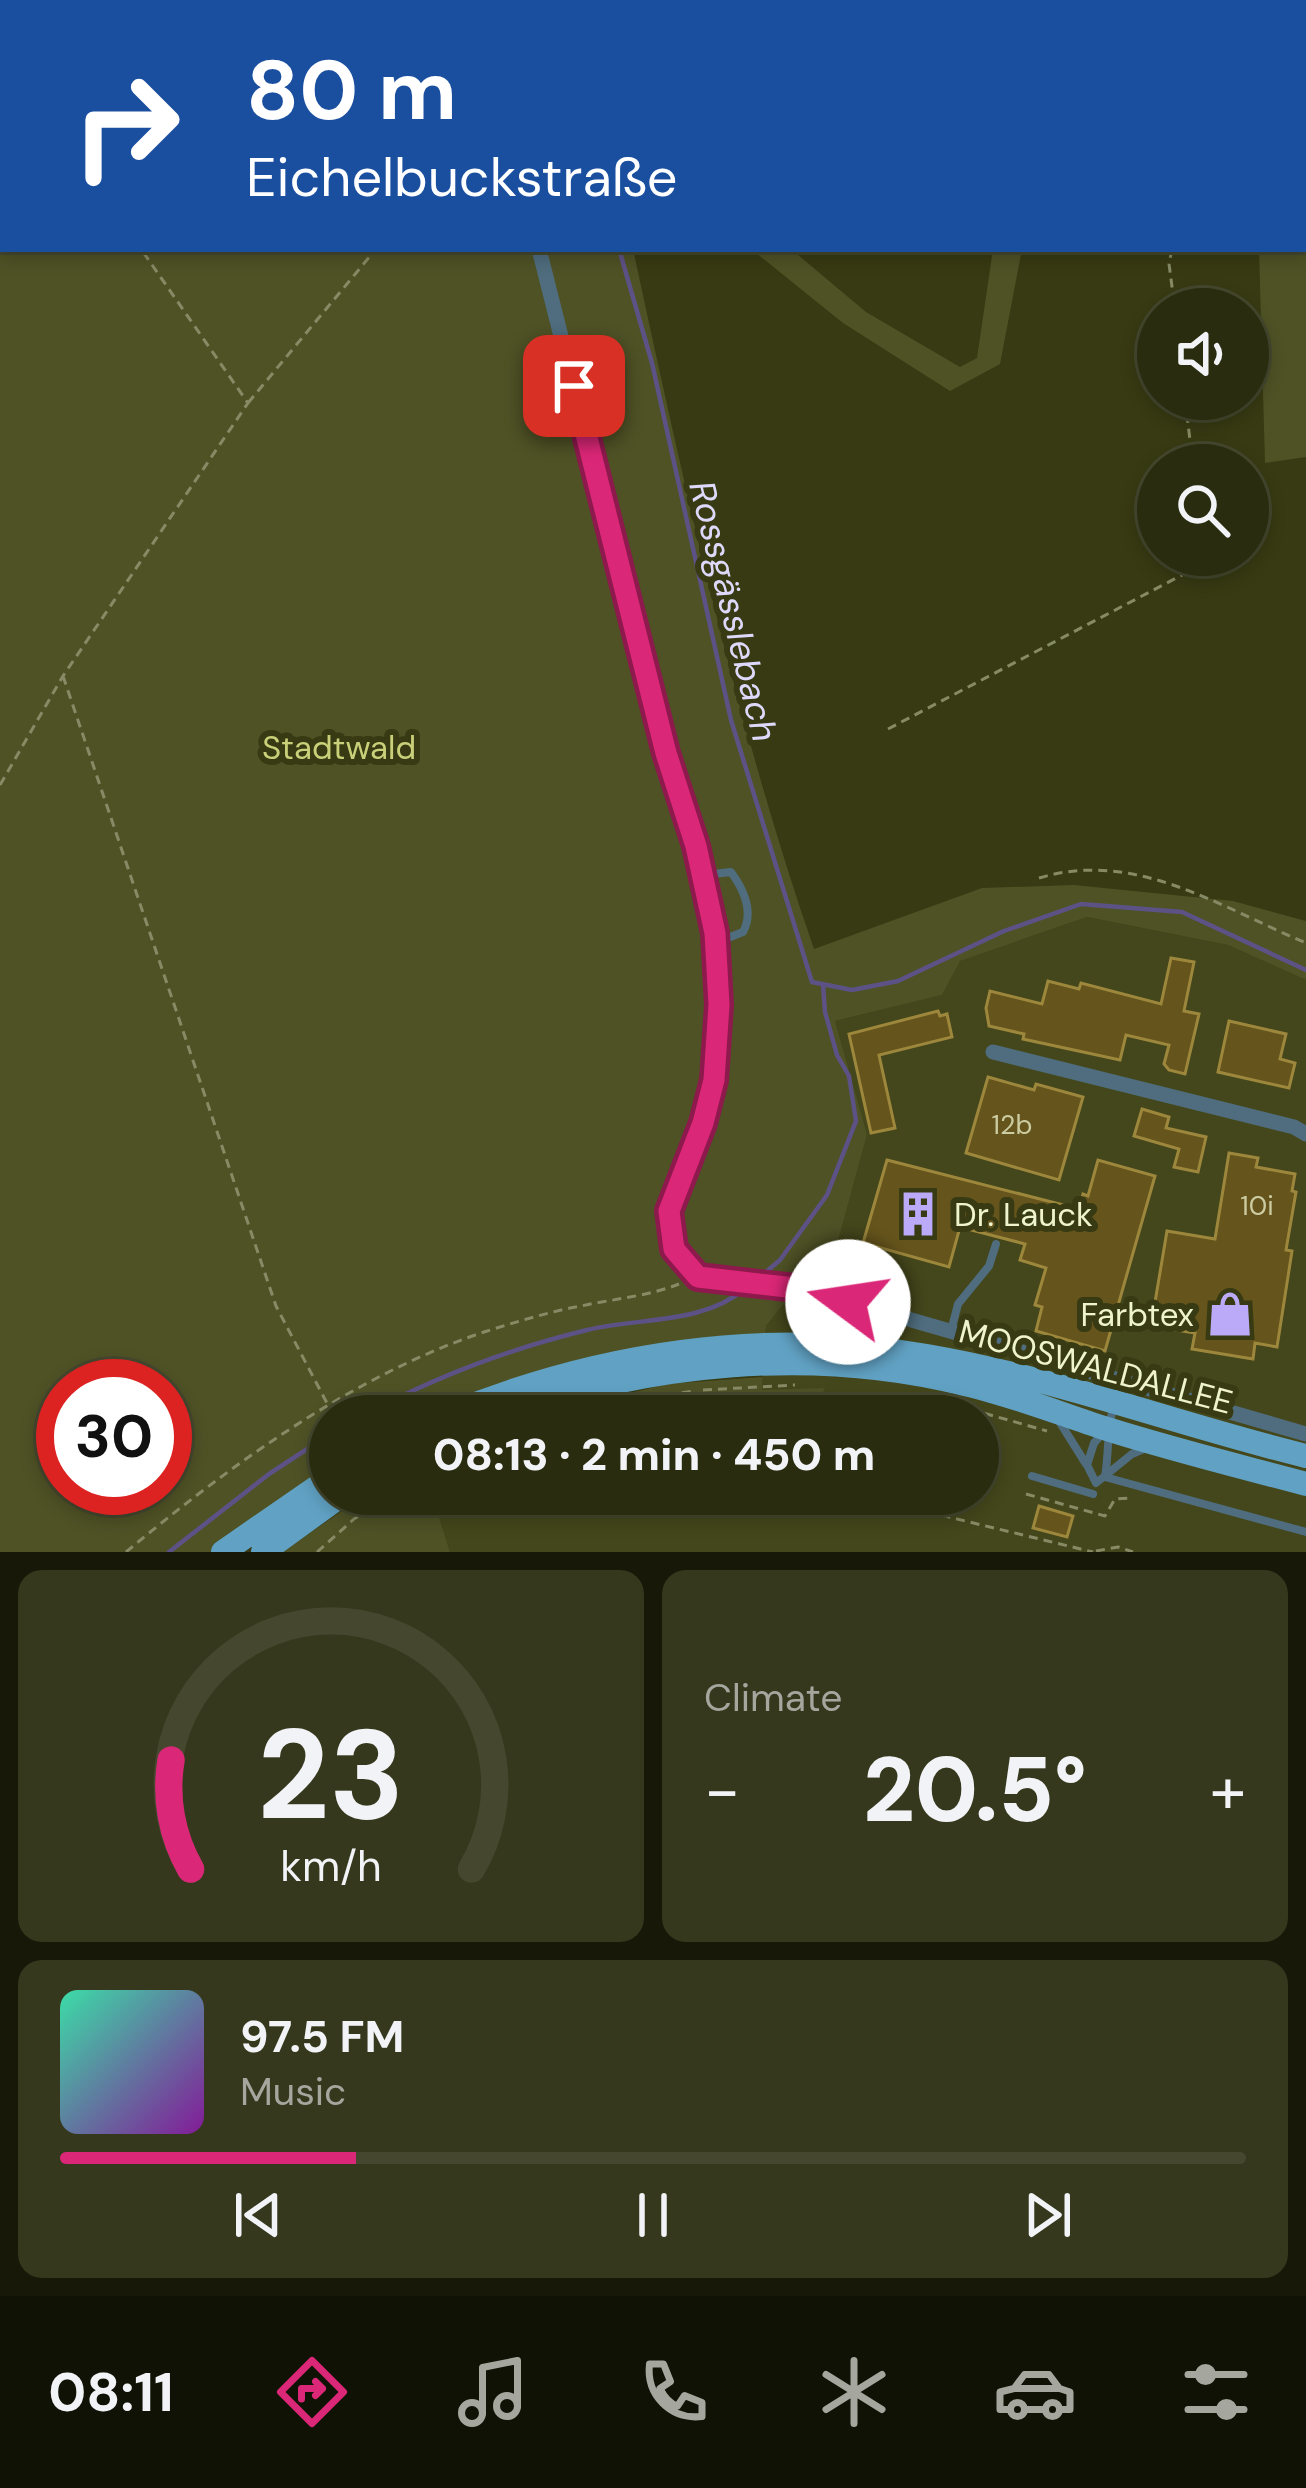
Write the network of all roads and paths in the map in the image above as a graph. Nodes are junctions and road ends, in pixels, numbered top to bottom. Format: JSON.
{"nodes":[{"id":1,"x":143,"y":252,"type":"edge"},
{"id":2,"x":374,"y":252,"type":"edge"},
{"id":3,"x":540,"y":252,"type":"edge"},
{"id":4,"x":1171,"y":252,"type":"edge"},
{"id":5,"x":1172,"y":288,"type":"edge"},
{"id":6,"x":248,"y":403,"type":"junction"},
{"id":7,"x":1180,"y":576,"type":"edge"},
{"id":8,"x":63,"y":676,"type":"junction"},
{"id":9,"x":888,"y":729,"type":"dead end"},
{"id":10,"x":0,"y":785,"type":"edge"},
{"id":11,"x":703,"y":875,"type":"junction"},
{"id":12,"x":1039,"y":878,"type":"dead end"},
{"id":13,"x":716,"y":943,"type":"junction"},
{"id":14,"x":1306,"y":943,"type":"edge"},
{"id":15,"x":993,"y":1052,"type":"dead end"},
{"id":16,"x":1306,"y":1134,"type":"edge"},
{"id":17,"x":996,"y":1244,"type":"dead end"},
{"id":18,"x":698,"y":1277,"type":"junction"},
{"id":19,"x":951,"y":1333,"type":"junction"},
{"id":20,"x":799,"y":1384,"type":"dead end"},
{"id":21,"x":323,"y":1395,"type":"edge"},
{"id":22,"x":354,"y":1395,"type":"edge"},
{"id":23,"x":504,"y":1395,"type":"edge"},
{"id":24,"x":571,"y":1395,"type":"edge"},
{"id":25,"x":668,"y":1395,"type":"edge"},
{"id":26,"x":997,"y":1395,"type":"edge"},
{"id":27,"x":999,"y":1395,"type":"edge"},
{"id":28,"x":1114,"y":1402,"type":"junction"},
{"id":29,"x":1052,"y":1410,"type":"junction"},
{"id":30,"x":999,"y":1417,"type":"edge"},
{"id":31,"x":309,"y":1420,"type":"edge"},
{"id":32,"x":1107,"y":1429,"type":"junction"},
{"id":33,"x":1306,"y":1434,"type":"edge"},
{"id":34,"x":1068,"y":1436,"type":"junction"},
{"id":35,"x":1157,"y":1443,"type":"junction"},
{"id":36,"x":1306,"y":1456,"type":"edge"},
{"id":37,"x":1087,"y":1465,"type":"junction"},
{"id":38,"x":1032,"y":1476,"type":"dead end"},
{"id":39,"x":1105,"y":1477,"type":"junction"},
{"id":40,"x":1306,"y":1484,"type":"edge"},
{"id":41,"x":309,"y":1493,"type":"edge"},
{"id":42,"x":1093,"y":1494,"type":"dead end"},
{"id":43,"x":314,"y":1515,"type":"edge"},
{"id":44,"x":362,"y":1515,"type":"edge"},
{"id":45,"x":941,"y":1515,"type":"edge"},
{"id":46,"x":1306,"y":1532,"type":"edge"},
{"id":47,"x":126,"y":1552,"type":"edge"},
{"id":48,"x":223,"y":1552,"type":"edge"},
{"id":49,"x":262,"y":1552,"type":"edge"},
{"id":50,"x":317,"y":1552,"type":"edge"},
{"id":51,"x":1094,"y":1552,"type":"edge"},
{"id":52,"x":1133,"y":1552,"type":"edge"}],
"edges":[{"from":1,"to":6,"type":"path"},
{"from":2,"to":6,"type":"path"},
{"from":3,"to":11,"type":"street"},
{"from":4,"to":5,"type":"path"},
{"from":6,"to":8,"type":"path"},
{"from":7,"to":9,"type":"path"},
{"from":8,"to":10,"type":"path"},
{"from":8,"to":21,"type":"path"},
{"from":11,"to":13,"type":"street"},
{"from":11,"to":13,"type":"lane"},
{"from":12,"to":14,"type":"path"},
{"from":13,"to":18,"type":"street"},
{"from":15,"to":16,"type":"street"},
{"from":17,"to":19,"type":"lane"},
{"from":18,"to":19,"type":"street","name":"MOOSWALDALLEE"},
{"from":18,"to":22,"type":"path"},
{"from":19,"to":33,"type":"street","name":"MOOSWALDALLEE"},
{"from":20,"to":25,"type":"path"},
{"from":23,"to":28,"type":"main road","name":"MOOSWALDALLEE"},
{"from":24,"to":26,"type":"main road","name":"MOOSWALDALLEE"},
{"from":27,"to":29,"type":"main road","name":"MOOSWALDALLEE"},
{"from":28,"to":32,"type":"lane"},
{"from":28,"to":36,"type":"main road","name":"MOOSWALDALLEE"},
{"from":29,"to":32,"type":"main road","name":"MOOSWALDALLEE"},
{"from":29,"to":34,"type":"lane"},
{"from":30,"to":34,"type":"path"},
{"from":31,"to":47,"type":"path"},
{"from":32,"to":35,"type":"main road","name":"MOOSWALDALLEE"},
{"from":32,"to":37,"type":"lane"},
{"from":32,"to":39,"type":"lane"},
{"from":34,"to":37,"type":"lane"},
{"from":35,"to":39,"type":"lane"},
{"from":35,"to":40,"type":"main road","name":"MOOSWALDALLEE"},
{"from":37,"to":39,"type":"lane"},
{"from":38,"to":42,"type":"lane"},
{"from":39,"to":46,"type":"lane"},
{"from":41,"to":48,"type":"main road"},
{"from":43,"to":49,"type":"main road"},
{"from":44,"to":50,"type":"path"},
{"from":45,"to":51,"type":"path"},
{"from":51,"to":52,"type":"path"}]}
